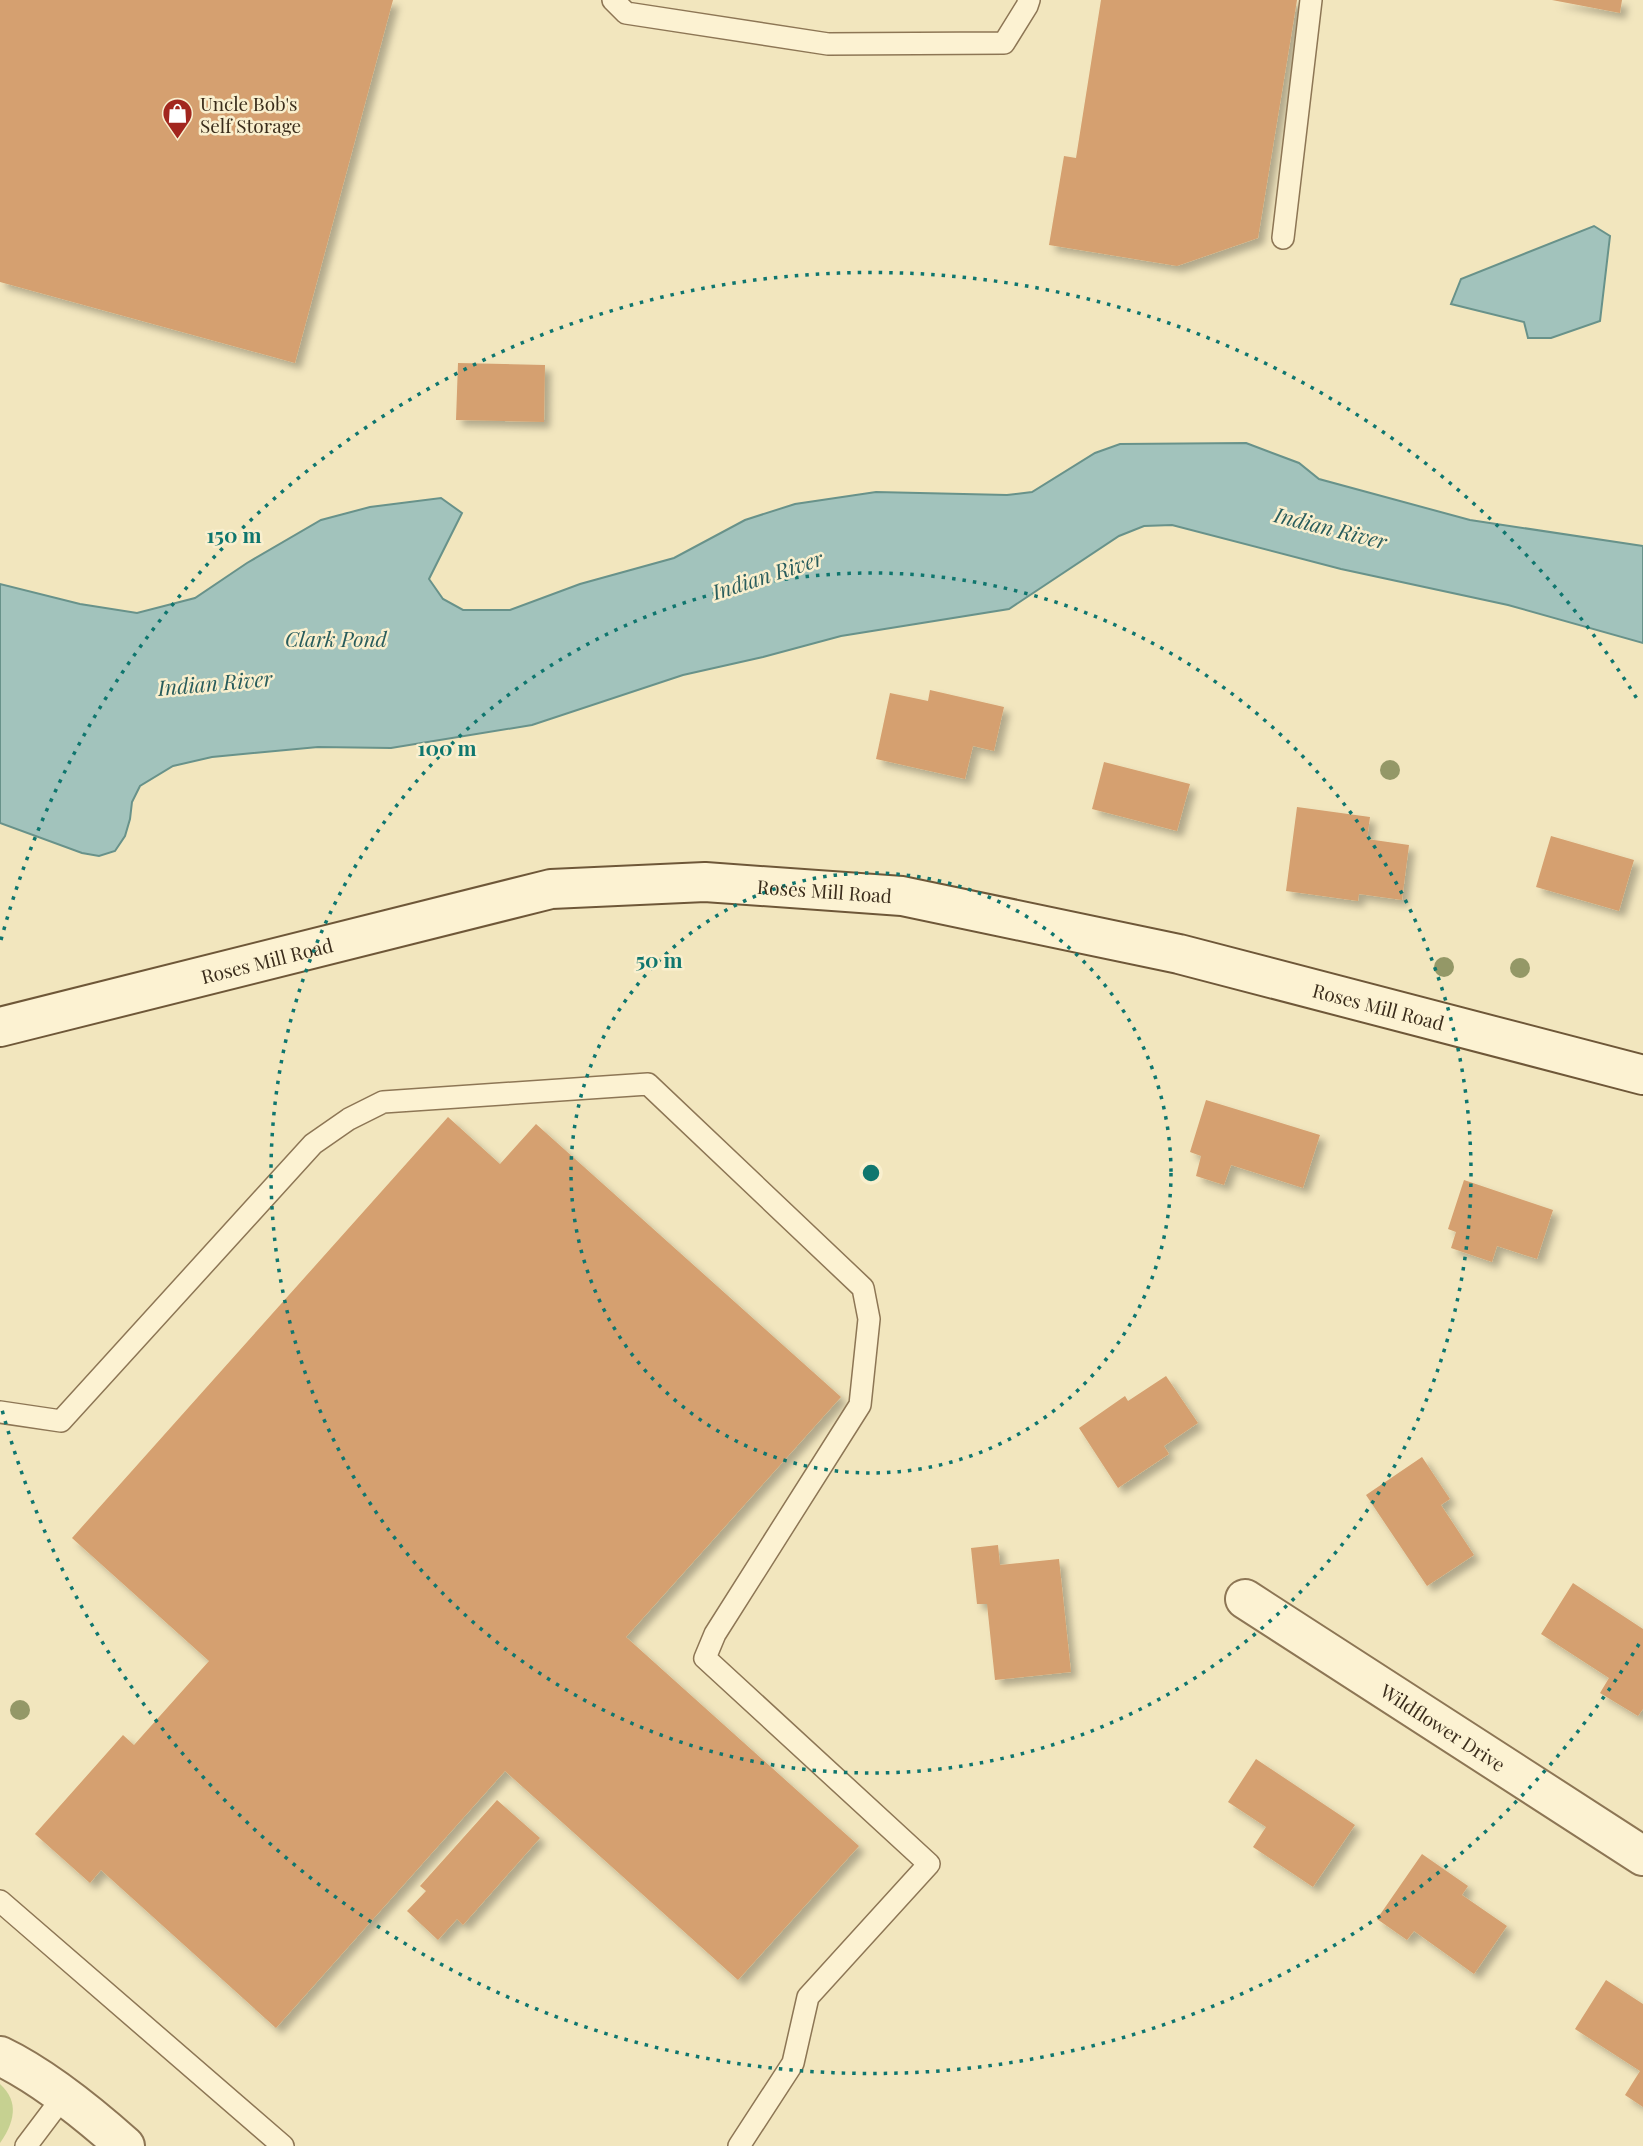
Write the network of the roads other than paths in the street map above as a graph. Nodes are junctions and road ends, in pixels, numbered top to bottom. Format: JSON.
{"nodes":[{"id":1,"x":613,"y":0,"type":"edge"},
{"id":2,"x":1029,"y":0,"type":"edge"},
{"id":3,"x":1311,"y":0,"type":"edge"},
{"id":4,"x":1283,"y":238,"type":"dead end"},
{"id":5,"x":0,"y":1027,"type":"edge"},
{"id":6,"x":1643,"y":1075,"type":"edge"},
{"id":7,"x":0,"y":1412,"type":"edge"},
{"id":8,"x":1244,"y":1599,"type":"dead end"},
{"id":9,"x":1643,"y":1856,"type":"edge"},
{"id":10,"x":0,"y":1901,"type":"edge"},
{"id":11,"x":0,"y":2056,"type":"edge"},
{"id":12,"x":63,"y":2097,"type":"junction"},
{"id":13,"x":26,"y":2146,"type":"edge"},
{"id":14,"x":125,"y":2146,"type":"edge"},
{"id":15,"x":283,"y":2146,"type":"edge"},
{"id":16,"x":739,"y":2146,"type":"edge"}],
"edges":[{"from":1,"to":2,"type":"lane"},
{"from":3,"to":4,"type":"lane"},
{"from":5,"to":6,"type":"street","name":"Roses Mill Road"},
{"from":7,"to":16,"type":"lane"},
{"from":8,"to":9,"type":"street","name":"Wildflower Drive"},
{"from":10,"to":15,"type":"lane"},
{"from":11,"to":12,"type":"street"},
{"from":12,"to":13,"type":"lane"},
{"from":12,"to":14,"type":"street"}]}
